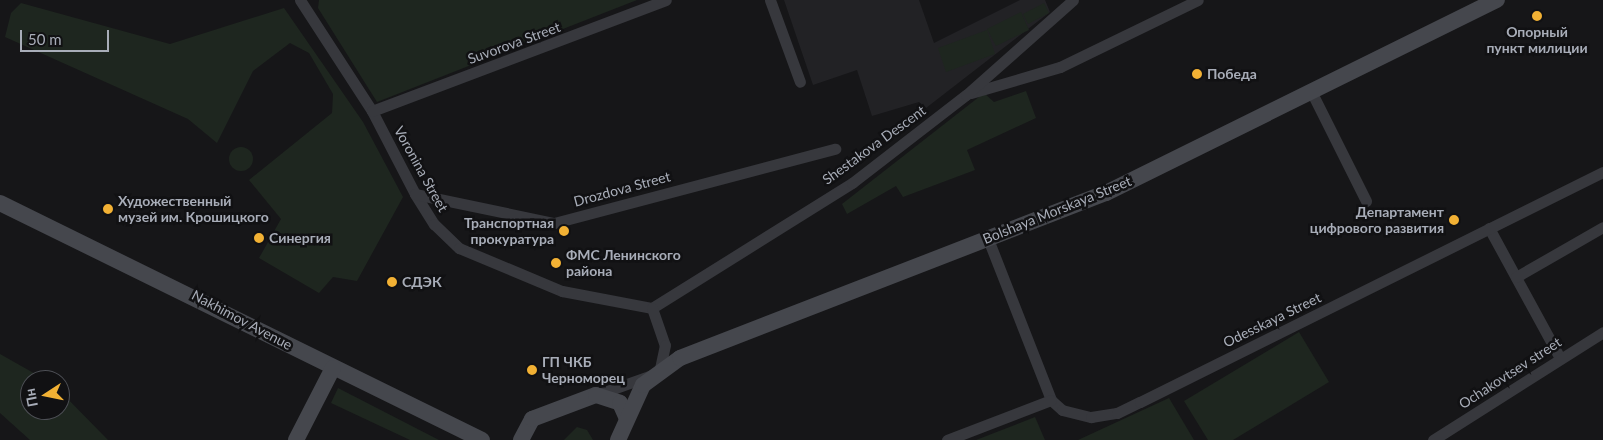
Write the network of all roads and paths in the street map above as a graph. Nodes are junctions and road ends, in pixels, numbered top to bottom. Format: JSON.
{"nodes":[{"id":1,"x":300,"y":0,"type":"edge"},
{"id":2,"x":666,"y":0,"type":"edge"},
{"id":3,"x":770,"y":0,"type":"edge"},
{"id":4,"x":1073,"y":0,"type":"edge"},
{"id":5,"x":1198,"y":0,"type":"edge"},
{"id":6,"x":1497,"y":0,"type":"edge"},
{"id":7,"x":800,"y":82,"type":"dead end"},
{"id":8,"x":1312,"y":91,"type":"junction"},
{"id":9,"x":966,"y":94,"type":"junction"},
{"id":10,"x":372,"y":111,"type":"junction"},
{"id":11,"x":835,"y":149,"type":"dead end"},
{"id":12,"x":1603,"y":172,"type":"edge"},
{"id":13,"x":415,"y":194,"type":"junction"},
{"id":14,"x":1366,"y":201,"type":"dead end"},
{"id":15,"x":0,"y":203,"type":"edge"},
{"id":16,"x":1603,"y":227,"type":"edge"},
{"id":17,"x":1489,"y":228,"type":"junction"},
{"id":18,"x":988,"y":239,"type":"junction"},
{"id":19,"x":1516,"y":277,"type":"junction"},
{"id":20,"x":652,"y":308,"type":"junction"},
{"id":21,"x":1603,"y":332,"type":"edge"},
{"id":22,"x":1560,"y":358,"type":"junction"},
{"id":23,"x":333,"y":368,"type":"junction"},
{"id":24,"x":657,"y":371,"type":"junction"},
{"id":25,"x":596,"y":394,"type":"junction"},
{"id":26,"x":1051,"y":400,"type":"junction"},
{"id":27,"x":627,"y":420,"type":"junction"},
{"id":28,"x":296,"y":440,"type":"edge"},
{"id":29,"x":482,"y":440,"type":"edge"},
{"id":30,"x":522,"y":440,"type":"edge"},
{"id":31,"x":618,"y":440,"type":"edge"},
{"id":32,"x":947,"y":440,"type":"edge"},
{"id":33,"x":1433,"y":440,"type":"edge"}],
"edges":[{"from":1,"to":10,"type":"street","name":"Voronina Street"},
{"from":2,"to":10,"type":"street","name":"Suvorova Street"},
{"from":3,"to":7,"type":"street"},
{"from":4,"to":9,"type":"street","name":"Shestakova Descent"},
{"from":5,"to":9,"type":"street"},
{"from":6,"to":8,"type":"main road","name":"Bolshaya Morskaya Street"},
{"from":8,"to":14,"type":"street"},
{"from":8,"to":18,"type":"main road","name":"Bolshaya Morskaya Street"},
{"from":9,"to":20,"type":"street","name":"Shestakova Descent"},
{"from":10,"to":13,"type":"street","name":"Voronina Street"},
{"from":11,"to":13,"type":"street","name":"Drozdova Street"},
{"from":12,"to":17,"type":"street","name":"Odesskaya Street"},
{"from":13,"to":20,"type":"street","name":"Voronina Street"},
{"from":15,"to":23,"type":"main road","name":"Nakhimov Avenue"},
{"from":16,"to":19,"type":"street"},
{"from":17,"to":19,"type":"street"},
{"from":17,"to":26,"type":"street","name":"Odesskaya Street"},
{"from":18,"to":24,"type":"main road","name":"Bolshaya Morskaya Street"},
{"from":18,"to":26,"type":"street"},
{"from":19,"to":22,"type":"street"},
{"from":20,"to":24,"type":"street"},
{"from":21,"to":22,"type":"street","name":"Ochakovtsev street"},
{"from":22,"to":33,"type":"street","name":"Ochakovtsev street"},
{"from":23,"to":28,"type":"main road"},
{"from":23,"to":29,"type":"main road","name":"Nakhimov Avenue"},
{"from":24,"to":25,"type":"street"},
{"from":24,"to":27,"type":"main road"},
{"from":25,"to":27,"type":"main road"},
{"from":25,"to":30,"type":"main road"},
{"from":26,"to":32,"type":"street"},
{"from":27,"to":31,"type":"main road"}]}
